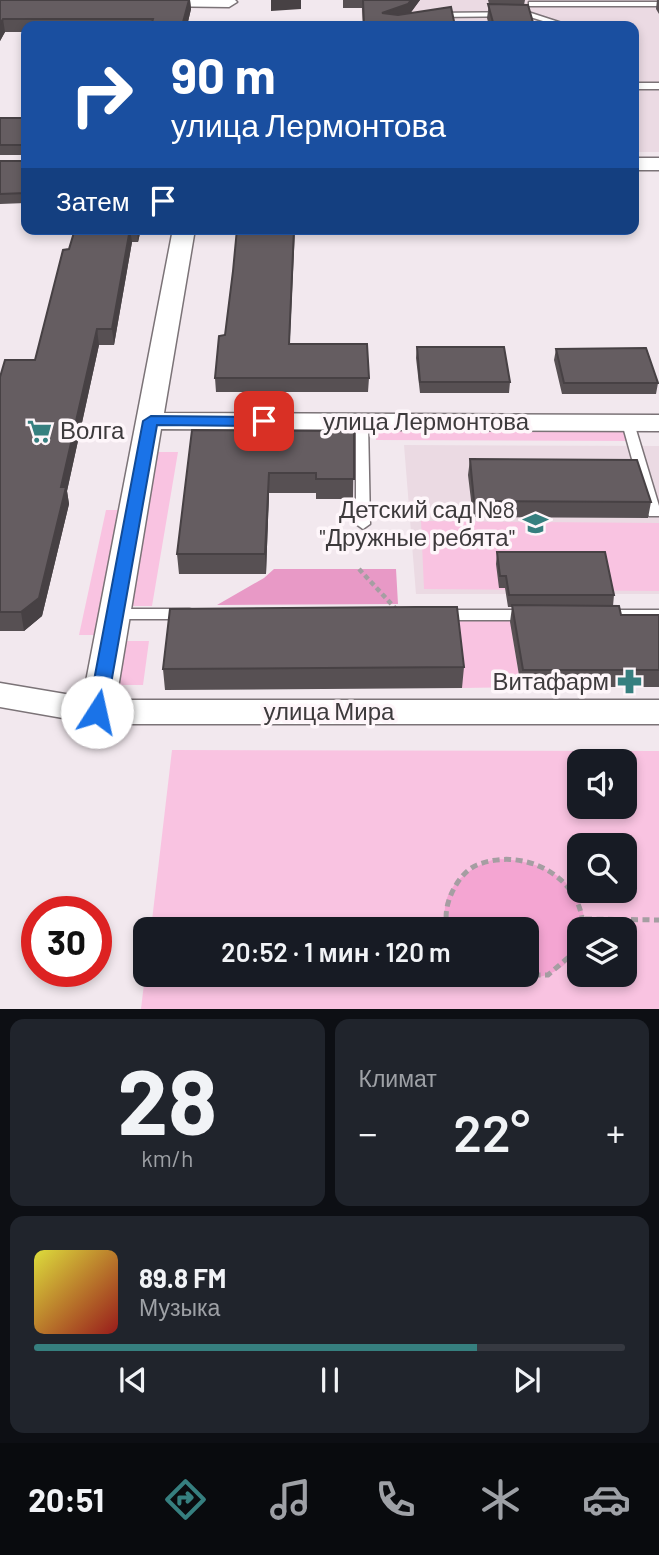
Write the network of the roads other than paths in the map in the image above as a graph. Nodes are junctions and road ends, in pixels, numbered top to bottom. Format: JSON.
{"nodes":[{"id":1,"x":135,"y":1,"type":"edge"},
{"id":2,"x":532,"y":4,"type":"dead end"},
{"id":3,"x":659,"y":4,"type":"edge"},
{"id":4,"x":228,"y":5,"type":"edge"},
{"id":5,"x":422,"y":16,"type":"edge"},
{"id":6,"x":551,"y":21,"type":"edge"},
{"id":7,"x":639,"y":86,"type":"edge"},
{"id":8,"x":659,"y":86,"type":"edge"},
{"id":9,"x":639,"y":164,"type":"edge"},
{"id":10,"x":659,"y":164,"type":"edge"},
{"id":11,"x":183,"y":235,"type":"edge"},
{"id":12,"x":151,"y":421,"type":"junction"},
{"id":13,"x":362,"y":422,"type":"junction"},
{"id":14,"x":628,"y":423,"type":"junction"},
{"id":15,"x":659,"y":424,"type":"edge"},
{"id":16,"x":654,"y":513,"type":"edge"},
{"id":17,"x":363,"y":524,"type":"dead end"},
{"id":18,"x":115,"y":614,"type":"junction"},
{"id":19,"x":201,"y":615,"type":"edge"},
{"id":20,"x":402,"y":615,"type":"edge"},
{"id":21,"x":551,"y":615,"type":"edge"},
{"id":22,"x":591,"y":615,"type":"edge"},
{"id":23,"x":659,"y":615,"type":"edge"},
{"id":24,"x":0,"y":695,"type":"edge"},
{"id":25,"x":97,"y":712,"type":"junction"},
{"id":26,"x":659,"y":712,"type":"edge"}],
"edges":[{"from":1,"to":4,"type":"street"},
{"from":2,"to":3,"type":"lane"},
{"from":5,"to":6,"type":"lane"},
{"from":7,"to":8,"type":"lane"},
{"from":9,"to":10,"type":"street"},
{"from":11,"to":12,"type":"street"},
{"from":12,"to":13,"type":"street","name":"улица Лермонтова"},
{"from":12,"to":18,"type":"street"},
{"from":13,"to":14,"type":"street","name":"улица Лермонтова"},
{"from":13,"to":17,"type":"lane"},
{"from":14,"to":15,"type":"street","name":"улица Лермонтова"},
{"from":14,"to":16,"type":"lane"},
{"from":18,"to":19,"type":"lane"},
{"from":18,"to":25,"type":"street"},
{"from":20,"to":21,"type":"lane"},
{"from":22,"to":23,"type":"lane"},
{"from":24,"to":25,"type":"street","name":"улица Мира"},
{"from":25,"to":26,"type":"street","name":"улица Мира"}]}
